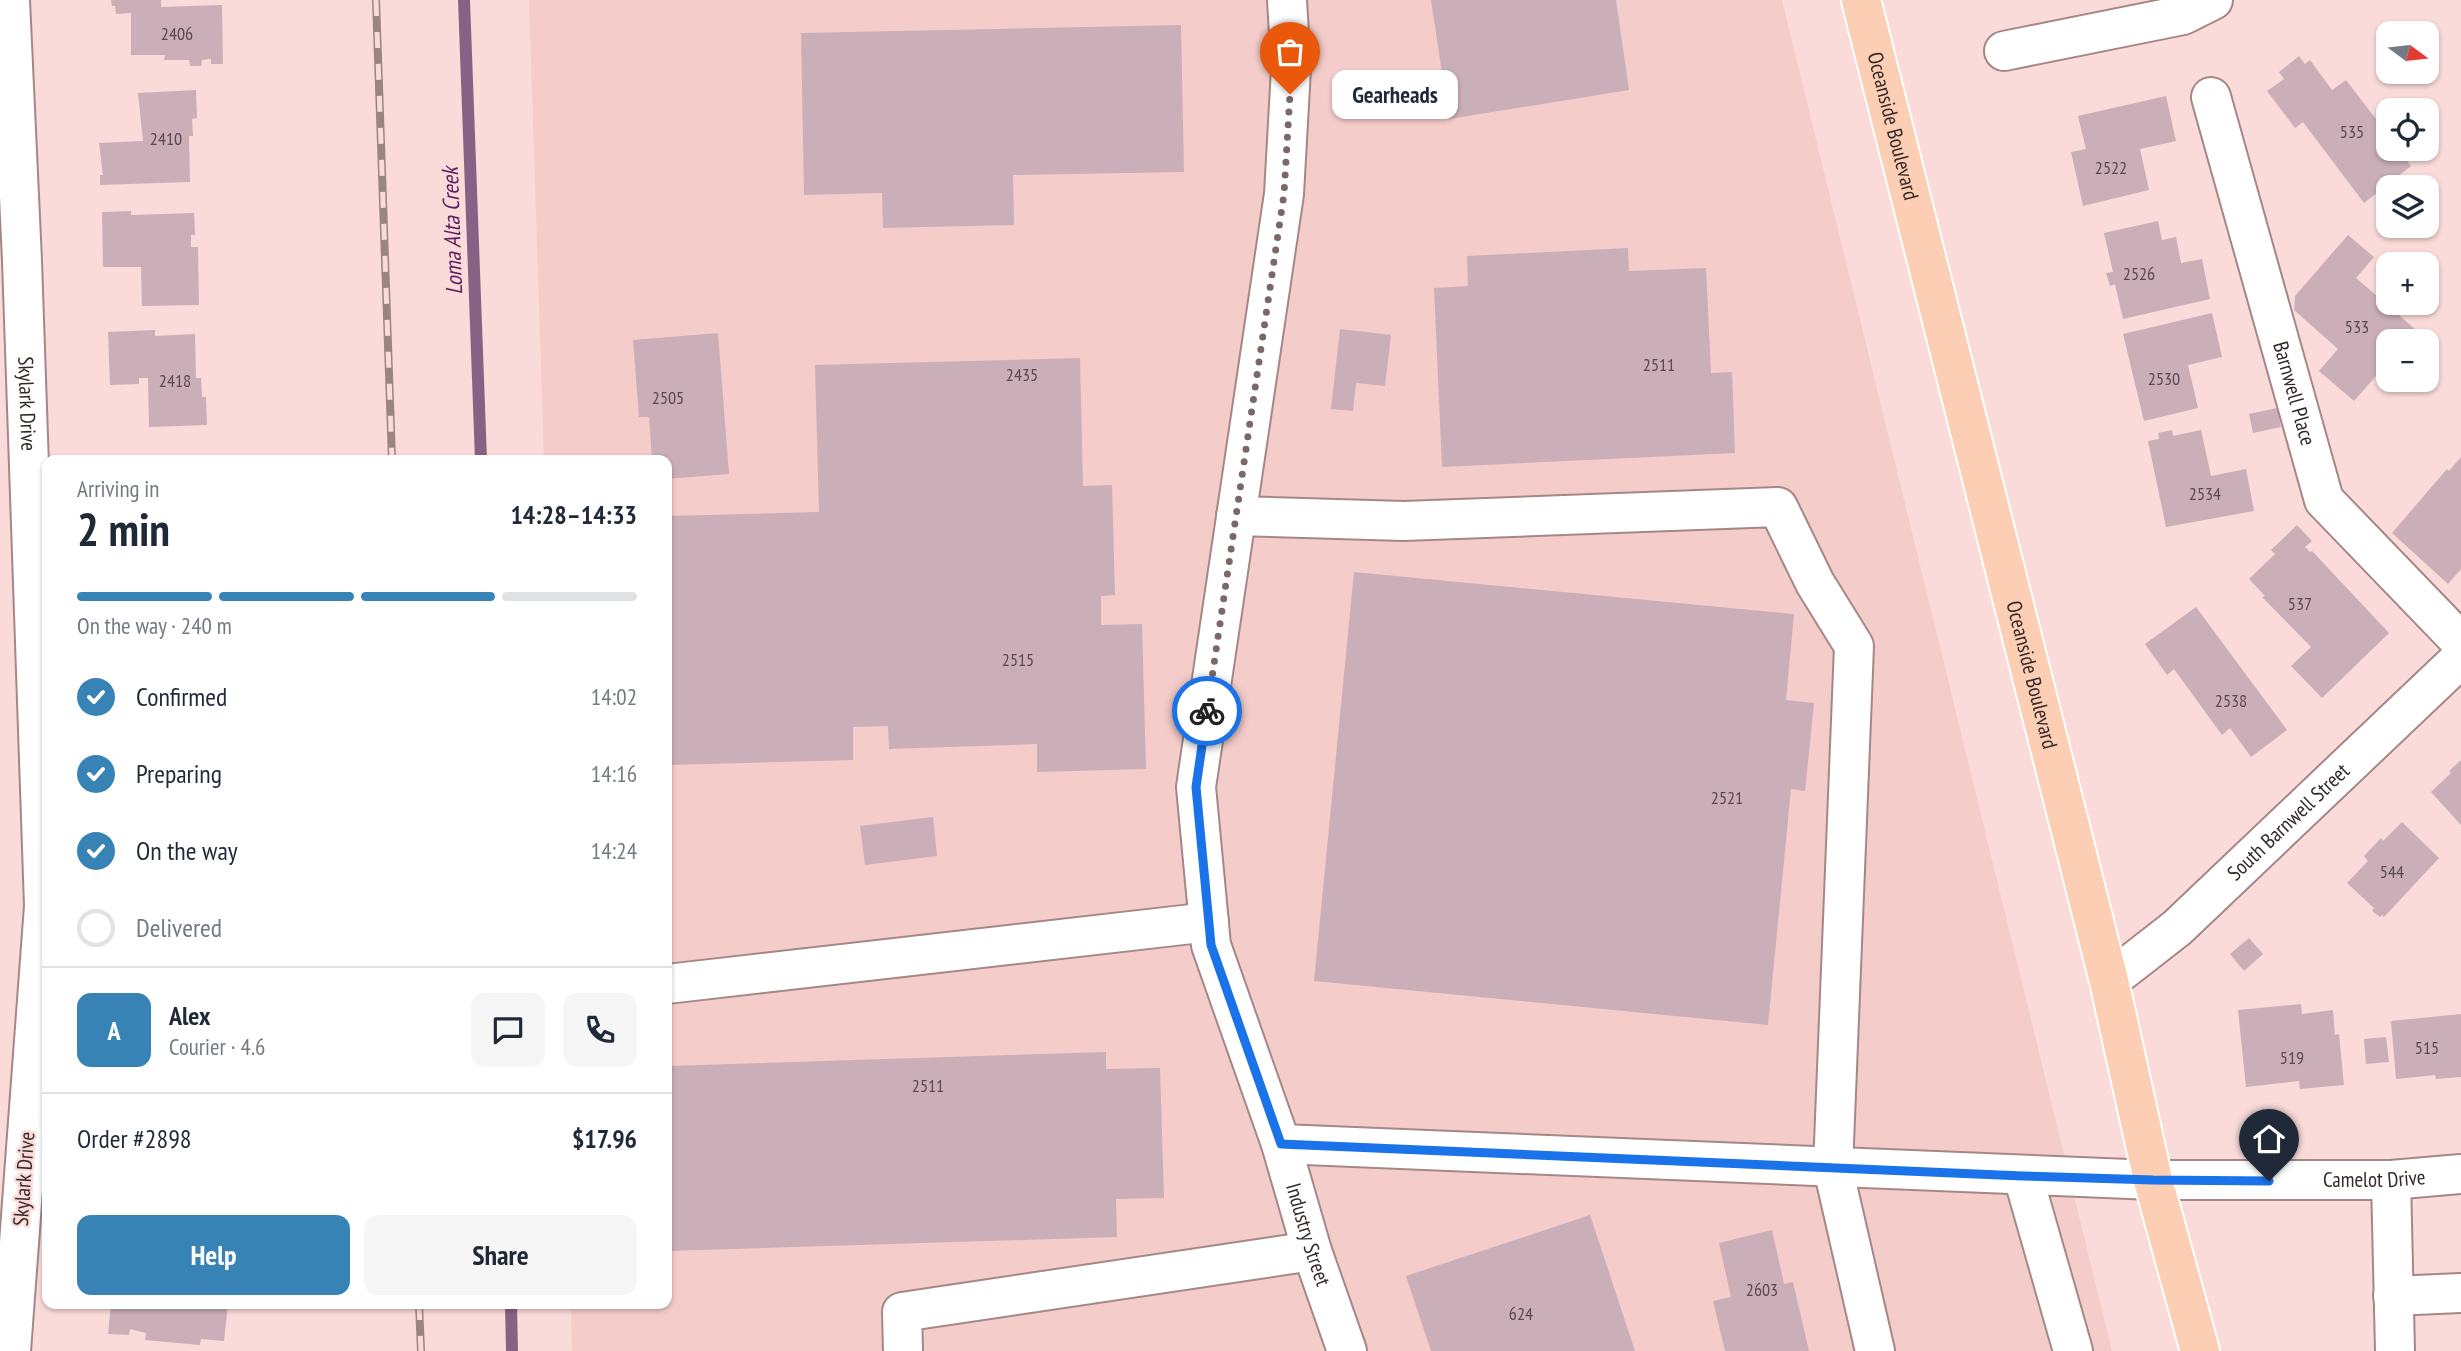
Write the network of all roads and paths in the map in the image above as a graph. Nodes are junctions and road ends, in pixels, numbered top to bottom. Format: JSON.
{"nodes":[{"id":1,"x":10,"y":0,"type":"edge"},
{"id":2,"x":1287,"y":0,"type":"edge"},
{"id":3,"x":1861,"y":0,"type":"edge"},
{"id":4,"x":2213,"y":0,"type":"edge"},
{"id":5,"x":2004,"y":51,"type":"dead end"},
{"id":6,"x":2211,"y":96,"type":"dead end"},
{"id":7,"x":1236,"y":516,"type":"junction"},
{"id":8,"x":2461,"y":642,"type":"edge"},
{"id":9,"x":2461,"y":658,"type":"edge"},
{"id":10,"x":42,"y":847,"type":"edge"},
{"id":11,"x":1209,"y":922,"type":"junction"},
{"id":12,"x":42,"y":933,"type":"edge"},
{"id":13,"x":2109,"y":981,"type":"junction"},
{"id":14,"x":672,"y":983,"type":"edge"},
{"id":15,"x":1281,"y":1144,"type":"junction"},
{"id":16,"x":1833,"y":1168,"type":"junction"},
{"id":17,"x":2461,"y":1174,"type":"edge"},
{"id":18,"x":2023,"y":1176,"type":"junction"},
{"id":19,"x":2153,"y":1180,"type":"junction"},
{"id":20,"x":2391,"y":1180,"type":"junction"},
{"id":21,"x":1312,"y":1251,"type":"junction"},
{"id":22,"x":2461,"y":1293,"type":"edge"},
{"id":23,"x":2393,"y":1296,"type":"junction"},
{"id":24,"x":11,"y":1351,"type":"edge"},
{"id":25,"x":903,"y":1351,"type":"edge"},
{"id":26,"x":1347,"y":1351,"type":"edge"},
{"id":27,"x":1875,"y":1351,"type":"edge"},
{"id":28,"x":2073,"y":1351,"type":"edge"},
{"id":29,"x":2200,"y":1351,"type":"edge"},
{"id":30,"x":2395,"y":1351,"type":"edge"}],
"edges":[{"from":1,"to":10,"type":"street","name":"Skylark Drive"},
{"from":2,"to":7,"type":"street","name":"Industry Street"},
{"from":3,"to":13,"type":"main road","name":"Oceanside Boulevard"},
{"from":4,"to":5,"type":"street"},
{"from":6,"to":8,"type":"street","name":"Barnwell Place"},
{"from":7,"to":11,"type":"street","name":"Industry Street"},
{"from":7,"to":16,"type":"street"},
{"from":9,"to":13,"type":"street","name":"South Barnwell Street"},
{"from":11,"to":14,"type":"street"},
{"from":11,"to":15,"type":"street","name":"Industry Street"},
{"from":12,"to":24,"type":"street","name":"Skylark Drive"},
{"from":13,"to":19,"type":"main road","name":"Oceanside Boulevard"},
{"from":15,"to":16,"type":"street","name":"Camelot Drive"},
{"from":15,"to":21,"type":"street","name":"Industry Street"},
{"from":16,"to":18,"type":"street","name":"Camelot Drive"},
{"from":16,"to":27,"type":"street"},
{"from":17,"to":20,"type":"street","name":"Camelot Drive"},
{"from":18,"to":19,"type":"street","name":"Camelot Drive"},
{"from":18,"to":28,"type":"street"},
{"from":19,"to":20,"type":"street","name":"Camelot Drive"},
{"from":19,"to":29,"type":"main road","name":"Oceanside Boulevard"},
{"from":20,"to":23,"type":"street"},
{"from":21,"to":25,"type":"street"},
{"from":21,"to":26,"type":"street","name":"Industry Street"},
{"from":22,"to":23,"type":"street"},
{"from":23,"to":30,"type":"street"}]}
